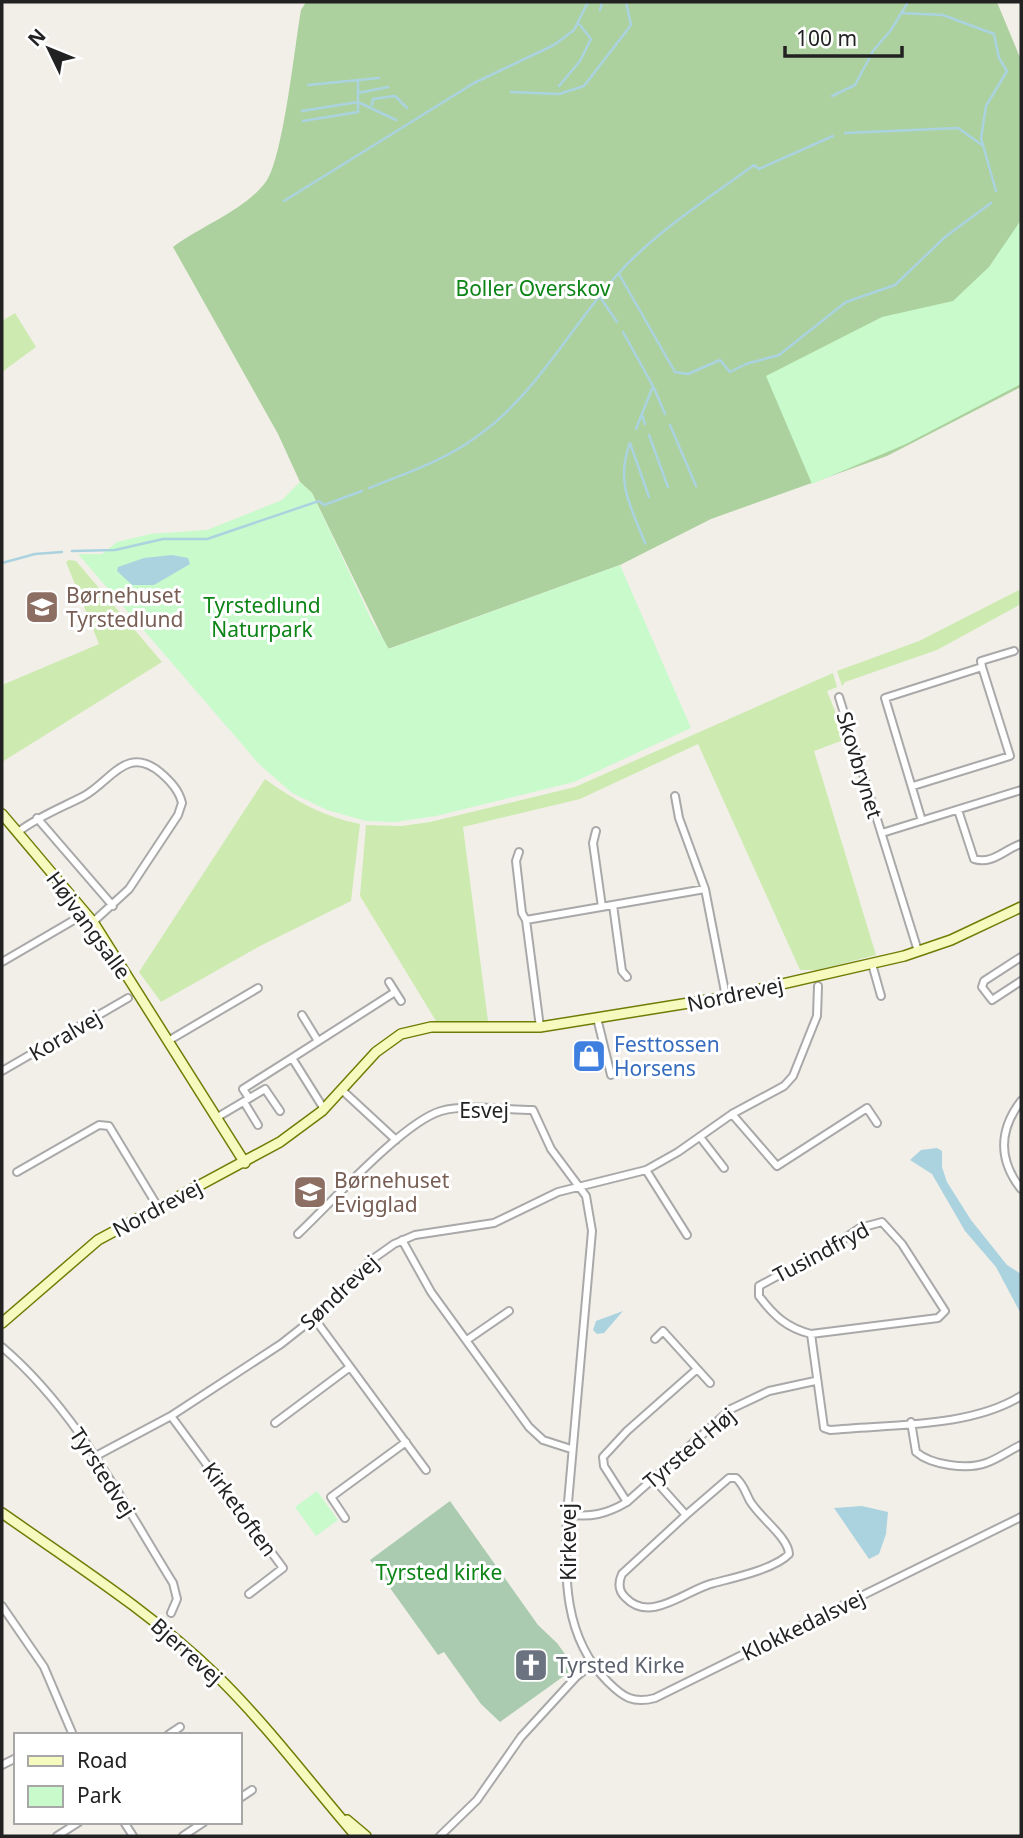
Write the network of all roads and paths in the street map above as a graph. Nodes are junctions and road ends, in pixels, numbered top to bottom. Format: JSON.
{"nodes":[{"id":1,"x":1014,"y":651,"type":"dead end"},
{"id":2,"x":982,"y":667,"type":"junction"},
{"id":3,"x":839,"y":697,"type":"dead end"},
{"id":4,"x":913,"y":786,"type":"junction"},
{"id":5,"x":1021,"y":790,"type":"edge"},
{"id":6,"x":675,"y":796,"type":"dead end"},
{"id":7,"x":958,"y":810,"type":"junction"},
{"id":8,"x":2,"y":814,"type":"edge"},
{"id":9,"x":37,"y":818,"type":"junction"},
{"id":10,"x":922,"y":821,"type":"junction"},
{"id":11,"x":596,"y":831,"type":"dead end"},
{"id":12,"x":18,"y":832,"type":"junction"},
{"id":13,"x":882,"y":833,"type":"junction"},
{"id":14,"x":1021,"y":844,"type":"edge"},
{"id":15,"x":519,"y":852,"type":"dead end"},
{"id":16,"x":705,"y":889,"type":"junction"},
{"id":17,"x":613,"y":905,"type":"junction"},
{"id":18,"x":113,"y":906,"type":"junction"},
{"id":19,"x":602,"y":907,"type":"junction"},
{"id":20,"x":1021,"y":907,"type":"edge"},
{"id":21,"x":86,"y":913,"type":"junction"},
{"id":22,"x":526,"y":920,"type":"junction"},
{"id":23,"x":93,"y":922,"type":"junction"},
{"id":24,"x":918,"y":951,"type":"junction"},
{"id":25,"x":1021,"y":957,"type":"edge"},
{"id":26,"x":2,"y":962,"type":"edge"},
{"id":27,"x":872,"y":964,"type":"junction"},
{"id":28,"x":627,"y":977,"type":"dead end"},
{"id":29,"x":1021,"y":981,"type":"edge"},
{"id":30,"x":389,"y":982,"type":"dead end"},
{"id":31,"x":818,"y":986,"type":"dead end"},
{"id":32,"x":258,"y":988,"type":"dead end"},
{"id":33,"x":395,"y":992,"type":"junction"},
{"id":34,"x":881,"y":996,"type":"dead end"},
{"id":35,"x":726,"y":997,"type":"junction"},
{"id":36,"x":128,"y":998,"type":"dead end"},
{"id":37,"x":401,"y":1001,"type":"dead end"},
{"id":38,"x":302,"y":1016,"type":"dead end"},
{"id":39,"x":597,"y":1018,"type":"junction"},
{"id":40,"x":540,"y":1027,"type":"junction"},
{"id":41,"x":168,"y":1041,"type":"junction"},
{"id":42,"x":318,"y":1041,"type":"junction"},
{"id":43,"x":292,"y":1058,"type":"junction"},
{"id":44,"x":2,"y":1071,"type":"edge"},
{"id":45,"x":611,"y":1075,"type":"dead end"},
{"id":46,"x":343,"y":1091,"type":"junction"},
{"id":47,"x":246,"y":1100,"type":"junction"},
{"id":48,"x":1021,"y":1101,"type":"edge"},
{"id":49,"x":324,"y":1109,"type":"junction"},
{"id":50,"x":279,"y":1111,"type":"dead end"},
{"id":51,"x":732,"y":1114,"type":"junction"},
{"id":52,"x":216,"y":1118,"type":"junction"},
{"id":53,"x":877,"y":1124,"type":"dead end"},
{"id":54,"x":258,"y":1125,"type":"dead end"},
{"id":55,"x":700,"y":1137,"type":"junction"},
{"id":56,"x":396,"y":1140,"type":"junction"},
{"id":57,"x":244,"y":1163,"type":"junction"},
{"id":58,"x":723,"y":1168,"type":"dead end"},
{"id":59,"x":646,"y":1170,"type":"junction"},
{"id":60,"x":17,"y":1172,"type":"dead end"},
{"id":61,"x":580,"y":1187,"type":"junction"},
{"id":62,"x":1021,"y":1189,"type":"edge"},
{"id":63,"x":158,"y":1207,"type":"junction"},
{"id":64,"x":298,"y":1234,"type":"dead end"},
{"id":65,"x":687,"y":1235,"type":"dead end"},
{"id":66,"x":402,"y":1240,"type":"junction"},
{"id":67,"x":509,"y":1311,"type":"dead end"},
{"id":68,"x":314,"y":1318,"type":"junction"},
{"id":69,"x":2,"y":1323,"type":"edge"},
{"id":70,"x":811,"y":1334,"type":"junction"},
{"id":71,"x":655,"y":1339,"type":"dead end"},
{"id":72,"x":467,"y":1340,"type":"junction"},
{"id":73,"x":2,"y":1346,"type":"edge"},
{"id":74,"x":350,"y":1367,"type":"junction"},
{"id":75,"x":696,"y":1370,"type":"junction"},
{"id":76,"x":815,"y":1381,"type":"junction"},
{"id":77,"x":710,"y":1383,"type":"dead end"},
{"id":78,"x":1021,"y":1396,"type":"edge"},
{"id":79,"x":171,"y":1416,"type":"junction"},
{"id":80,"x":911,"y":1422,"type":"junction"},
{"id":81,"x":275,"y":1423,"type":"dead end"},
{"id":82,"x":406,"y":1443,"type":"junction"},
{"id":83,"x":1021,"y":1444,"type":"edge"},
{"id":84,"x":571,"y":1449,"type":"junction"},
{"id":85,"x":94,"y":1457,"type":"junction"},
{"id":86,"x":426,"y":1470,"type":"dead end"},
{"id":87,"x":653,"y":1478,"type":"junction"},
{"id":88,"x":627,"y":1502,"type":"junction"},
{"id":89,"x":2,"y":1513,"type":"edge"},
{"id":90,"x":567,"y":1514,"type":"junction"},
{"id":91,"x":686,"y":1515,"type":"junction"},
{"id":92,"x":1021,"y":1517,"type":"edge"},
{"id":93,"x":345,"y":1518,"type":"dead end"},
{"id":94,"x":249,"y":1594,"type":"dead end"},
{"id":95,"x":2,"y":1606,"type":"edge"},
{"id":96,"x":172,"y":1613,"type":"dead end"},
{"id":97,"x":591,"y":1665,"type":"junction"},
{"id":98,"x":180,"y":1727,"type":"dead end"},
{"id":99,"x":72,"y":1733,"type":"edge"},
{"id":100,"x":171,"y":1733,"type":"edge"},
{"id":101,"x":252,"y":1790,"type":"dead end"},
{"id":102,"x":242,"y":1797,"type":"edge"},
{"id":103,"x":345,"y":1819,"type":"junction"},
{"id":104,"x":76,"y":1824,"type":"edge"},
{"id":105,"x":201,"y":1824,"type":"edge"},
{"id":106,"x":57,"y":1836,"type":"edge"},
{"id":107,"x":183,"y":1836,"type":"edge"},
{"id":108,"x":356,"y":1836,"type":"edge"},
{"id":109,"x":366,"y":1836,"type":"edge"},
{"id":110,"x":440,"y":1836,"type":"edge"}],
"edges":[{"from":1,"to":2,"type":"street","name":"Skovbrynet"},
{"from":2,"to":4,"type":"street","name":"Skovbrynet"},
{"from":2,"to":4,"type":"street"},
{"from":3,"to":13,"type":"street","name":"Skovbrynet"},
{"from":4,"to":10,"type":"street","name":"Skovbrynet"},
{"from":5,"to":7,"type":"street","name":"Skovbrynet"},
{"from":6,"to":16,"type":"street"},
{"from":7,"to":10,"type":"street","name":"Skovbrynet"},
{"from":7,"to":14,"type":"street"},
{"from":8,"to":12,"type":"street","name":"Højvangsalle"},
{"from":9,"to":12,"type":"street"},
{"from":9,"to":18,"type":"street"},
{"from":9,"to":18,"type":"street"},
{"from":10,"to":13,"type":"street","name":"Skovbrynet"},
{"from":11,"to":19,"type":"street"},
{"from":12,"to":21,"type":"street","name":"Højvangsalle"},
{"from":13,"to":24,"type":"street","name":"Skovbrynet"},
{"from":15,"to":22,"type":"street"},
{"from":16,"to":17,"type":"street"},
{"from":16,"to":35,"type":"street"},
{"from":17,"to":19,"type":"street"},
{"from":17,"to":28,"type":"street"},
{"from":18,"to":23,"type":"street"},
{"from":19,"to":22,"type":"street"},
{"from":20,"to":24,"type":"street","name":"Nordrevej"},
{"from":21,"to":23,"type":"street","name":"Højvangsalle"},
{"from":21,"to":26,"type":"street"},
{"from":22,"to":40,"type":"street"},
{"from":23,"to":41,"type":"street","name":"Højvangsalle"},
{"from":24,"to":27,"type":"street","name":"Nordrevej"},
{"from":25,"to":29,"type":"street"},
{"from":27,"to":34,"type":"street"},
{"from":27,"to":35,"type":"street","name":"Nordrevej"},
{"from":30,"to":33,"type":"street"},
{"from":31,"to":51,"type":"street","name":"Søndrevej"},
{"from":32,"to":41,"type":"street"},
{"from":33,"to":37,"type":"street"},
{"from":33,"to":42,"type":"street"},
{"from":35,"to":39,"type":"street","name":"Nordrevej"},
{"from":36,"to":44,"type":"street","name":"Koralvej"},
{"from":38,"to":42,"type":"street"},
{"from":39,"to":40,"type":"street","name":"Nordrevej"},
{"from":39,"to":45,"type":"street"},
{"from":40,"to":46,"type":"street","name":"Nordrevej"},
{"from":41,"to":52,"type":"street","name":"Højvangsalle"},
{"from":42,"to":43,"type":"street"},
{"from":43,"to":47,"type":"street"},
{"from":43,"to":49,"type":"street"},
{"from":46,"to":49,"type":"street","name":"Nordrevej"},
{"from":46,"to":56,"type":"street"},
{"from":47,"to":50,"type":"street"},
{"from":47,"to":52,"type":"street"},
{"from":47,"to":54,"type":"street"},
{"from":48,"to":62,"type":"street"},
{"from":49,"to":57,"type":"street","name":"Nordrevej"},
{"from":51,"to":53,"type":"street"},
{"from":51,"to":55,"type":"street","name":"Søndrevej"},
{"from":52,"to":57,"type":"street","name":"Højvangsalle"},
{"from":55,"to":58,"type":"street"},
{"from":55,"to":59,"type":"street","name":"Søndrevej"},
{"from":56,"to":61,"type":"street","name":"Esvej"},
{"from":56,"to":64,"type":"street","name":"Esvej"},
{"from":57,"to":63,"type":"street","name":"Nordrevej"},
{"from":59,"to":61,"type":"street","name":"Søndrevej"},
{"from":59,"to":65,"type":"street"},
{"from":60,"to":63,"type":"street"},
{"from":61,"to":66,"type":"street","name":"Søndrevej"},
{"from":61,"to":84,"type":"street","name":"Kirkevej"},
{"from":63,"to":69,"type":"street","name":"Nordrevej"},
{"from":66,"to":68,"type":"street","name":"Søndrevej"},
{"from":66,"to":72,"type":"street"},
{"from":67,"to":72,"type":"street"},
{"from":68,"to":74,"type":"street"},
{"from":68,"to":79,"type":"street","name":"Søndrevej"},
{"from":70,"to":70,"type":"street","name":"Tusindfryd"},
{"from":70,"to":76,"type":"street"},
{"from":71,"to":75,"type":"street"},
{"from":72,"to":84,"type":"street"},
{"from":73,"to":85,"type":"street","name":"Tyrstedvej"},
{"from":74,"to":81,"type":"street"},
{"from":74,"to":82,"type":"street"},
{"from":75,"to":77,"type":"street"},
{"from":75,"to":88,"type":"street"},
{"from":76,"to":80,"type":"street"},
{"from":76,"to":87,"type":"street","name":"Tyrsted Høj"},
{"from":78,"to":80,"type":"street"},
{"from":79,"to":85,"type":"street","name":"Søndrevej"},
{"from":79,"to":94,"type":"street","name":"Kirketoften"},
{"from":80,"to":83,"type":"street"},
{"from":82,"to":86,"type":"street"},
{"from":82,"to":93,"type":"street"},
{"from":84,"to":90,"type":"street","name":"Kirkevej"},
{"from":85,"to":96,"type":"street","name":"Tyrstedvej"},
{"from":87,"to":88,"type":"street","name":"Tyrsted Høj"},
{"from":87,"to":91,"type":"street"},
{"from":88,"to":90,"type":"street","name":"Tyrsted Høj"},
{"from":89,"to":103,"type":"street","name":"Bjerrevej"},
{"from":90,"to":97,"type":"street","name":"Kirkevej"},
{"from":91,"to":91,"type":"street"},
{"from":92,"to":97,"type":"street","name":"Klokkedalsvej"},
{"from":95,"to":99,"type":"street"},
{"from":97,"to":110,"type":"street"},
{"from":98,"to":100,"type":"street"},
{"from":101,"to":102,"type":"street"},
{"from":103,"to":108,"type":"street","name":"Bjerrevej"},
{"from":103,"to":109,"type":"street","name":"Bjerrevej"},
{"from":104,"to":106,"type":"street"},
{"from":105,"to":107,"type":"street"}]}
